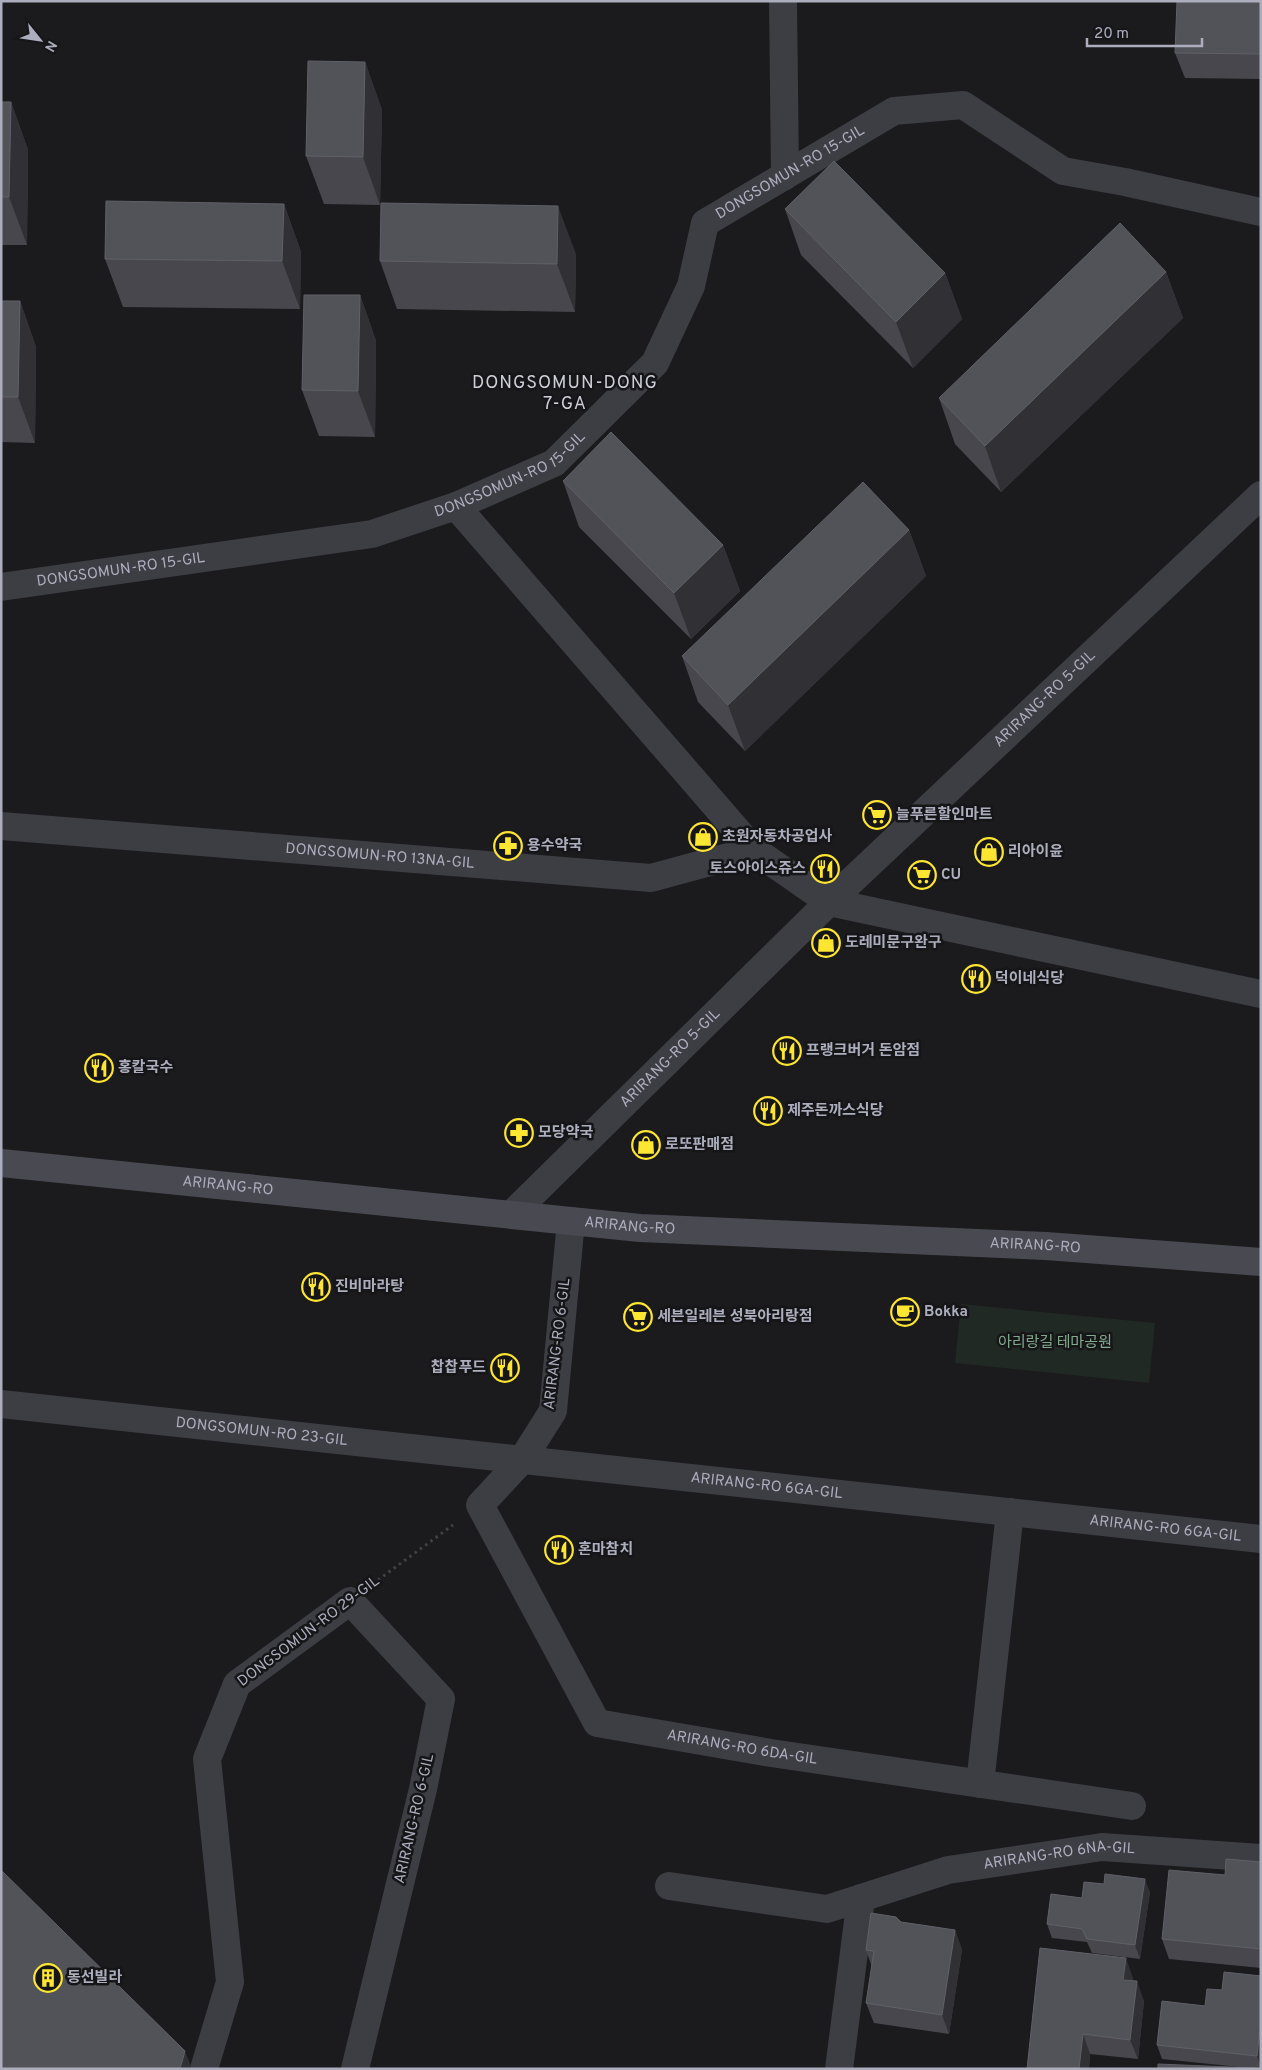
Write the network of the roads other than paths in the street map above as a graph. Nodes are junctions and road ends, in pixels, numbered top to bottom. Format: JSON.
{"nodes":[{"id":1,"x":783,"y":1,"type":"edge"},
{"id":2,"x":785,"y":176,"type":"junction"},
{"id":3,"x":1261,"y":212,"type":"edge"},
{"id":4,"x":1261,"y":495,"type":"edge"},
{"id":5,"x":456,"y":506,"type":"junction"},
{"id":6,"x":1,"y":587,"type":"edge"},
{"id":7,"x":1,"y":826,"type":"edge"},
{"id":8,"x":754,"y":850,"type":"junction"},
{"id":9,"x":829,"y":902,"type":"junction"},
{"id":10,"x":1261,"y":994,"type":"edge"},
{"id":11,"x":1,"y":1163,"type":"edge"},
{"id":12,"x":512,"y":1214,"type":"junction"},
{"id":13,"x":571,"y":1221,"type":"junction"},
{"id":14,"x":1261,"y":1262,"type":"edge"},
{"id":15,"x":1,"y":1404,"type":"edge"},
{"id":16,"x":522,"y":1460,"type":"junction"},
{"id":17,"x":1010,"y":1512,"type":"junction"},
{"id":18,"x":1261,"y":1539,"type":"edge"},
{"id":19,"x":350,"y":1601,"type":"joint"},
{"id":20,"x":980,"y":1784,"type":"junction"},
{"id":21,"x":1132,"y":1806,"type":"dead end"},
{"id":22,"x":1261,"y":1858,"type":"edge"},
{"id":23,"x":669,"y":1886,"type":"dead end"},
{"id":24,"x":862,"y":1898,"type":"junction"},
{"id":25,"x":197,"y":2064,"type":"edge"},
{"id":26,"x":355,"y":2069,"type":"edge"},
{"id":27,"x":839,"y":2069,"type":"edge"}],
"edges":[{"from":1,"to":2,"type":"street"},
{"from":2,"to":3,"type":"street","name":"DONGSOMUN-RO 15-GIL"},
{"from":2,"to":5,"type":"street","name":"DONGSOMUN-RO 15-GIL"},
{"from":4,"to":9,"type":"street","name":"ARIRANG-RO 5-GIL"},
{"from":5,"to":6,"type":"street","name":"DONGSOMUN-RO 15-GIL"},
{"from":5,"to":8,"type":"street"},
{"from":7,"to":8,"type":"street","name":"DONGSOMUN-RO 13NA-GIL"},
{"from":8,"to":9,"type":"street"},
{"from":9,"to":10,"type":"street"},
{"from":9,"to":12,"type":"street","name":"ARIRANG-RO 5-GIL"},
{"from":11,"to":12,"type":"main road","name":"ARIRANG-RO"},
{"from":12,"to":13,"type":"main road","name":"ARIRANG-RO"},
{"from":13,"to":14,"type":"main road","name":"ARIRANG-RO"},
{"from":13,"to":16,"type":"street","name":"ARIRANG-RO 6-GIL"},
{"from":15,"to":16,"type":"street","name":"DONGSOMUN-RO 23-GIL"},
{"from":16,"to":17,"type":"street","name":"ARIRANG-RO 6GA-GIL"},
{"from":16,"to":20,"type":"street","name":"ARIRANG-RO 6DA-GIL"},
{"from":17,"to":18,"type":"street","name":"ARIRANG-RO 6GA-GIL"},
{"from":17,"to":20,"type":"street"},
{"from":19,"to":25,"type":"street","name":"DONGSOMUN-RO 29-GIL"},
{"from":19,"to":26,"type":"street","name":"ARIRANG-RO 6-GIL"},
{"from":20,"to":21,"type":"street","name":"ARIRANG-RO 6DA-GIL"},
{"from":22,"to":24,"type":"street","name":"ARIRANG-RO 6NA-GIL"},
{"from":23,"to":24,"type":"street","name":"ARIRANG-RO 6NA-GIL"},
{"from":24,"to":27,"type":"street"}]}
